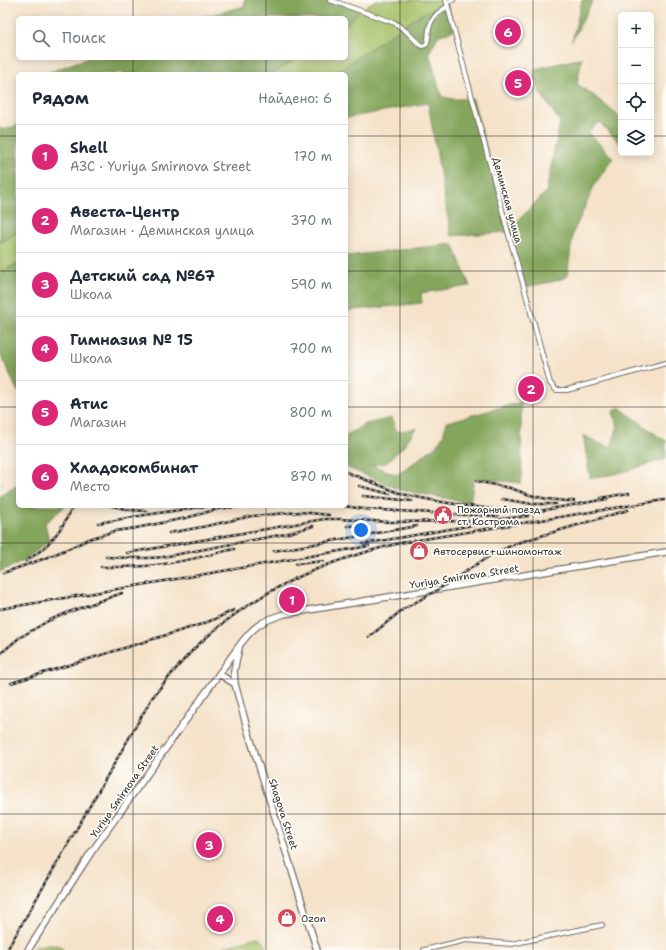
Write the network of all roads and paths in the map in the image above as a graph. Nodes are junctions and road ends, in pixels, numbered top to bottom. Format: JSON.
{"nodes":[{"id":1,"x":330,"y":0,"type":"edge"},
{"id":2,"x":453,"y":0,"type":"edge"},
{"id":3,"x":447,"y":3,"type":"edge"},
{"id":4,"x":666,"y":363,"type":"edge"},
{"id":5,"x":666,"y":552,"type":"edge"},
{"id":6,"x":239,"y":646,"type":"junction"},
{"id":7,"x":219,"y":674,"type":"junction"},
{"id":8,"x":235,"y":684,"type":"junction"},
{"id":9,"x":602,"y":925,"type":"dead end"},
{"id":10,"x":28,"y":950,"type":"edge"},
{"id":11,"x":317,"y":950,"type":"edge"},
{"id":12,"x":424,"y":950,"type":"edge"}],
"edges":[{"from":1,"to":3,"type":"street"},
{"from":2,"to":3,"type":"street"},
{"from":3,"to":4,"type":"street","name":"Деминская улица"},
{"from":5,"to":6,"type":"main road","name":"Yuriya Smirnova Street"},
{"from":6,"to":7,"type":"main road","name":"Yuriya Smirnova Street"},
{"from":6,"to":8,"type":"main road","name":"Shagova Street"},
{"from":7,"to":8,"type":"main road"},
{"from":7,"to":10,"type":"main road","name":"Yuriya Smirnova Street"},
{"from":8,"to":11,"type":"main road","name":"Shagova Street"},
{"from":9,"to":12,"type":"street"}]}
